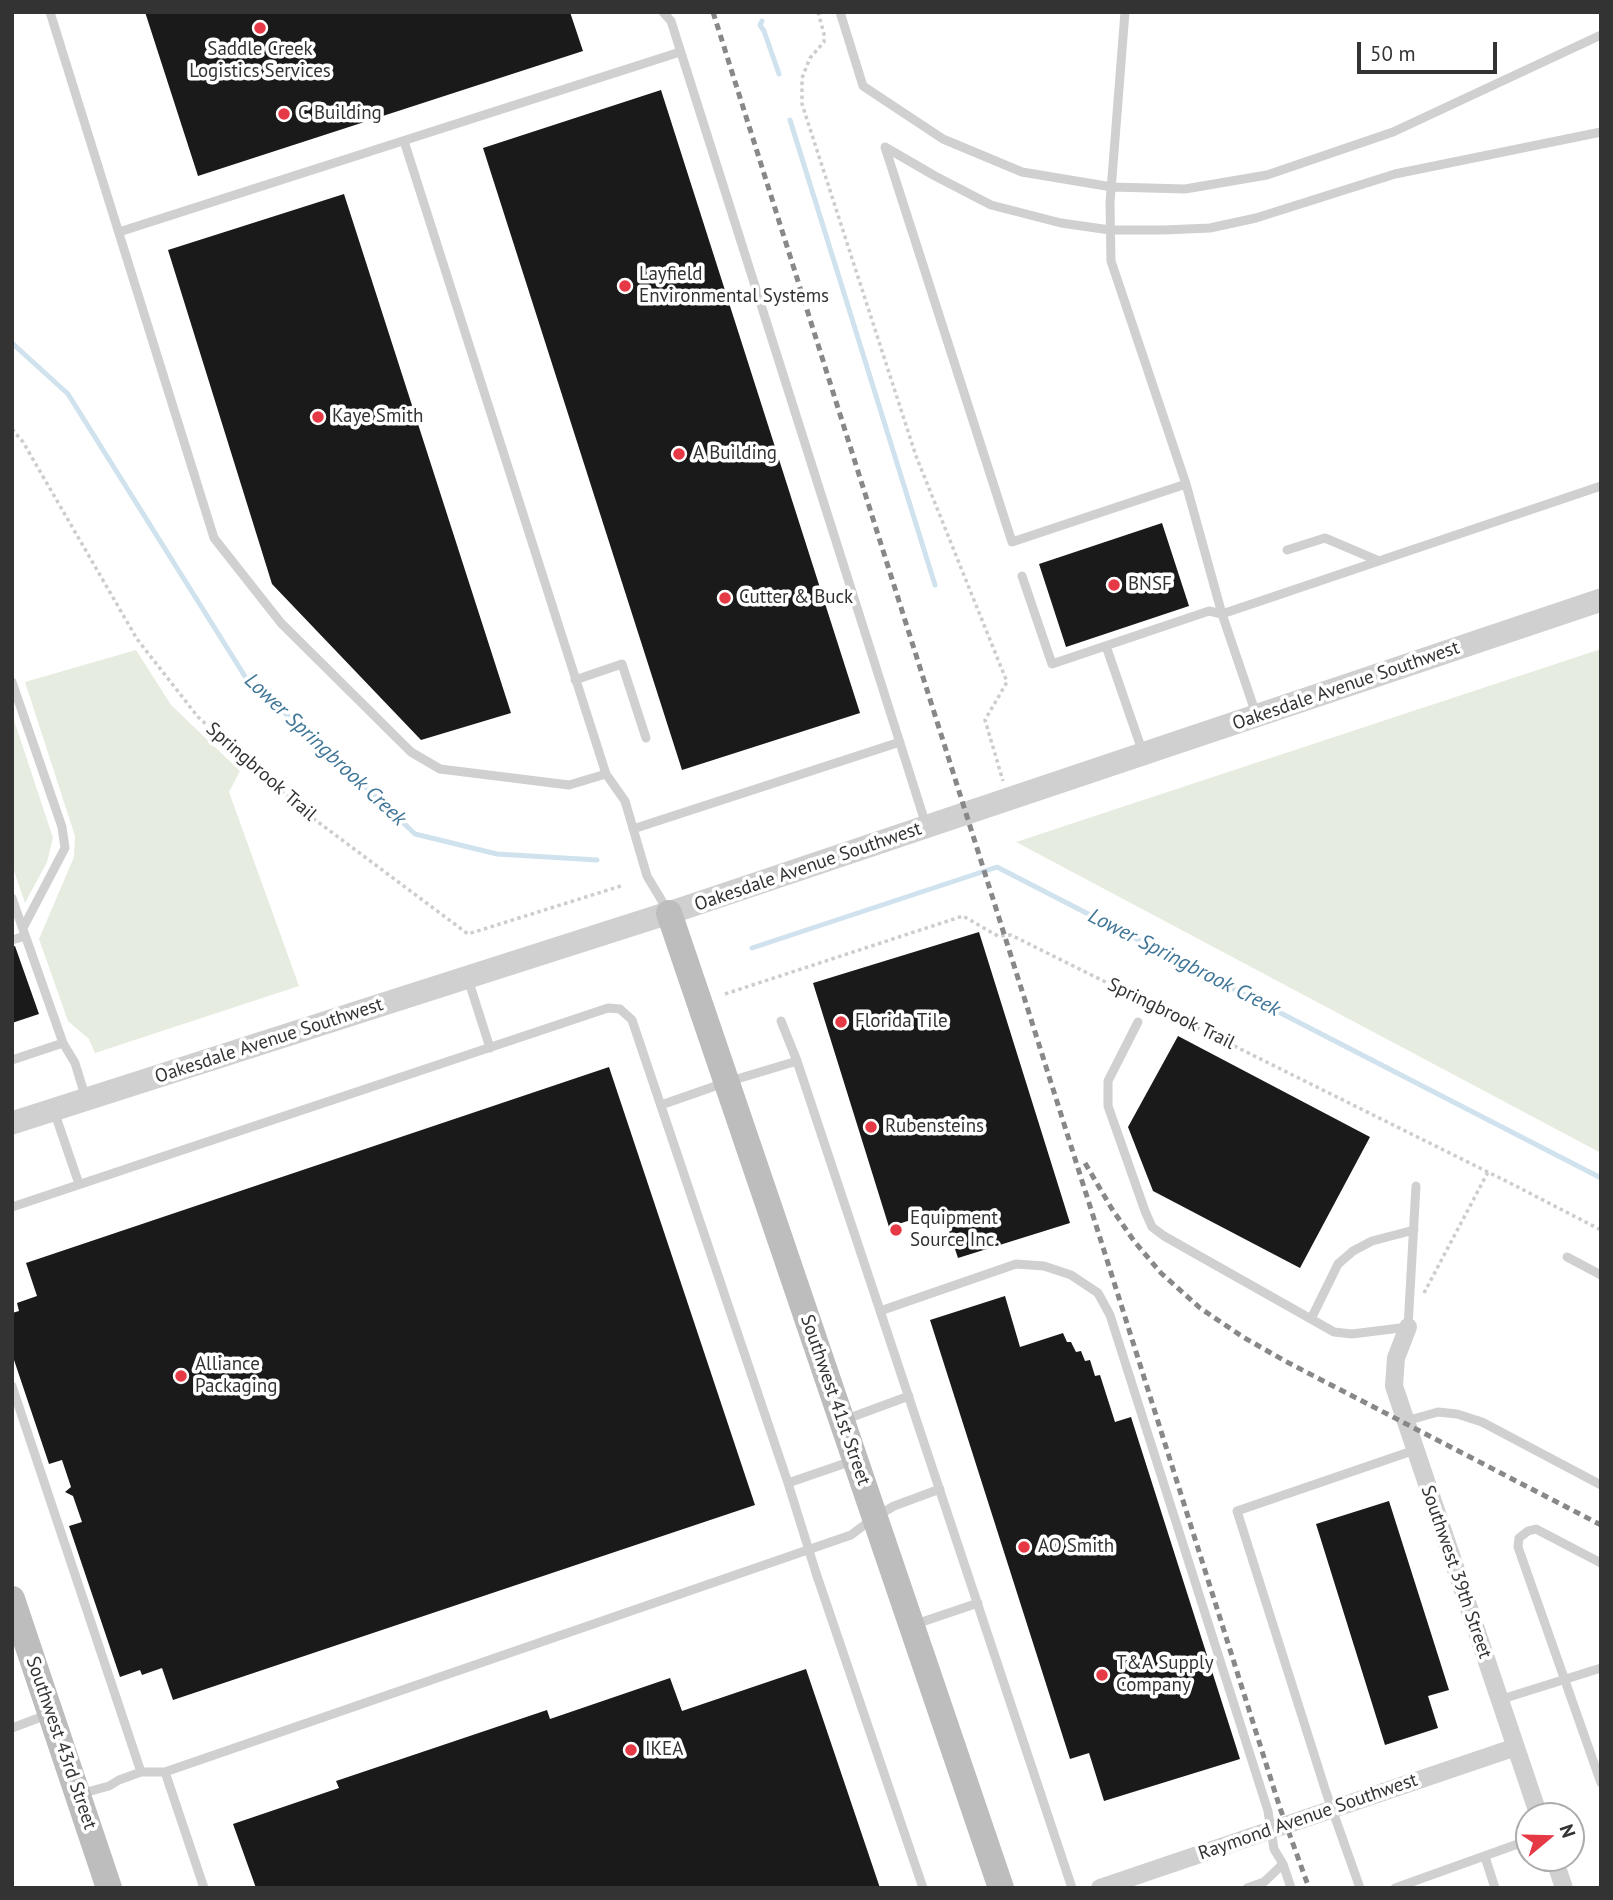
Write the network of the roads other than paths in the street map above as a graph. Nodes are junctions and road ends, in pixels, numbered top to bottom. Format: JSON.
{"nodes":[{"id":1,"x":50,"y":12,"type":"edge"},
{"id":2,"x":663,"y":12,"type":"edge"},
{"id":3,"x":840,"y":12,"type":"edge"},
{"id":4,"x":1125,"y":12,"type":"edge"},
{"id":5,"x":1601,"y":35,"type":"edge"},
{"id":6,"x":680,"y":52,"type":"junction"},
{"id":7,"x":1601,"y":132,"type":"edge"},
{"id":8,"x":404,"y":141,"type":"junction"},
{"id":9,"x":1112,"y":187,"type":"junction"},
{"id":10,"x":1110,"y":230,"type":"junction"},
{"id":11,"x":119,"y":232,"type":"junction"},
{"id":12,"x":1186,"y":484,"type":"junction"},
{"id":13,"x":1601,"y":486,"type":"edge"},
{"id":14,"x":1287,"y":550,"type":"dead end"},
{"id":15,"x":1379,"y":561,"type":"junction"},
{"id":16,"x":1022,"y":576,"type":"dead end"},
{"id":17,"x":1601,"y":600,"type":"edge"},
{"id":18,"x":1222,"y":614,"type":"junction"},
{"id":19,"x":1106,"y":646,"type":"junction"},
{"id":20,"x":575,"y":680,"type":"junction"},
{"id":21,"x":12,"y":682,"type":"edge"},
{"id":22,"x":1257,"y":716,"type":"junction"},
{"id":23,"x":646,"y":738,"type":"dead end"},
{"id":24,"x":900,"y":743,"type":"junction"},
{"id":25,"x":1143,"y":754,"type":"junction"},
{"id":26,"x":606,"y":774,"type":"junction"},
{"id":27,"x":927,"y":827,"type":"junction"},
{"id":28,"x":633,"y":828,"type":"junction"},
{"id":29,"x":12,"y":898,"type":"edge"},
{"id":30,"x":669,"y":913,"type":"junction"},
{"id":31,"x":24,"y":932,"type":"junction"},
{"id":32,"x":12,"y":940,"type":"edge"},
{"id":33,"x":467,"y":978,"type":"junction"},
{"id":34,"x":781,"y":1021,"type":"dead end"},
{"id":35,"x":1138,"y":1022,"type":"dead end"},
{"id":36,"x":63,"y":1043,"type":"junction"},
{"id":37,"x":490,"y":1048,"type":"junction"},
{"id":38,"x":12,"y":1060,"type":"edge"},
{"id":39,"x":797,"y":1061,"type":"junction"},
{"id":40,"x":727,"y":1082,"type":"junction"},
{"id":41,"x":86,"y":1099,"type":"junction"},
{"id":42,"x":661,"y":1105,"type":"junction"},
{"id":43,"x":54,"y":1109,"type":"junction"},
{"id":44,"x":12,"y":1122,"type":"edge"},
{"id":45,"x":79,"y":1184,"type":"junction"},
{"id":46,"x":1416,"y":1186,"type":"dead end"},
{"id":47,"x":12,"y":1207,"type":"edge"},
{"id":48,"x":1414,"y":1230,"type":"junction"},
{"id":49,"x":1567,"y":1257,"type":"dead end"},
{"id":50,"x":1601,"y":1275,"type":"edge"},
{"id":51,"x":880,"y":1311,"type":"junction"},
{"id":52,"x":1311,"y":1319,"type":"junction"},
{"id":53,"x":1408,"y":1327,"type":"junction"},
{"id":54,"x":12,"y":1386,"type":"edge"},
{"id":55,"x":909,"y":1396,"type":"junction"},
{"id":56,"x":842,"y":1420,"type":"junction"},
{"id":57,"x":1406,"y":1421,"type":"junction"},
{"id":58,"x":1415,"y":1450,"type":"junction"},
{"id":59,"x":855,"y":1460,"type":"junction"},
{"id":60,"x":788,"y":1483,"type":"junction"},
{"id":61,"x":1601,"y":1485,"type":"edge"},
{"id":62,"x":940,"y":1489,"type":"junction"},
{"id":63,"x":875,"y":1517,"type":"junction"},
{"id":64,"x":808,"y":1549,"type":"junction"},
{"id":65,"x":1601,"y":1563,"type":"edge"},
{"id":66,"x":12,"y":1599,"type":"edge"},
{"id":67,"x":978,"y":1604,"type":"junction"},
{"id":68,"x":911,"y":1625,"type":"junction"},
{"id":69,"x":1601,"y":1668,"type":"edge"},
{"id":70,"x":1564,"y":1679,"type":"junction"},
{"id":71,"x":1499,"y":1700,"type":"junction"},
{"id":72,"x":51,"y":1714,"type":"junction"},
{"id":73,"x":12,"y":1728,"type":"edge"},
{"id":74,"x":1516,"y":1747,"type":"junction"},
{"id":75,"x":141,"y":1772,"type":"junction"},
{"id":76,"x":165,"y":1772,"type":"junction"},
{"id":77,"x":1601,"y":1783,"type":"edge"},
{"id":78,"x":78,"y":1794,"type":"junction"},
{"id":79,"x":1534,"y":1802,"type":"edge"},
{"id":80,"x":1332,"y":1808,"type":"junction"},
{"id":81,"x":1272,"y":1828,"type":"junction"},
{"id":82,"x":1515,"y":1845,"type":"edge"},
{"id":83,"x":1485,"y":1857,"type":"junction"},
{"id":84,"x":1283,"y":1864,"type":"junction"},
{"id":85,"x":1265,"y":1885,"type":"edge"},
{"id":86,"x":1415,"y":1885,"type":"edge"},
{"id":87,"x":109,"y":1888,"type":"edge"},
{"id":88,"x":204,"y":1888,"type":"edge"},
{"id":89,"x":923,"y":1888,"type":"edge"},
{"id":90,"x":1001,"y":1888,"type":"edge"},
{"id":91,"x":1072,"y":1888,"type":"edge"},
{"id":92,"x":1100,"y":1888,"type":"edge"},
{"id":93,"x":1247,"y":1888,"type":"edge"},
{"id":94,"x":1292,"y":1888,"type":"edge"},
{"id":95,"x":1360,"y":1888,"type":"edge"},
{"id":96,"x":1395,"y":1888,"type":"edge"},
{"id":97,"x":1495,"y":1888,"type":"edge"}],
"edges":[{"from":1,"to":11,"type":"lane"},
{"from":2,"to":6,"type":"lane"},
{"from":3,"to":9,"type":"lane"},
{"from":4,"to":9,"type":"lane"},
{"from":5,"to":9,"type":"lane"},
{"from":6,"to":8,"type":"lane"},
{"from":6,"to":24,"type":"lane"},
{"from":7,"to":10,"type":"lane"},
{"from":8,"to":11,"type":"lane"},
{"from":8,"to":20,"type":"lane"},
{"from":9,"to":10,"type":"lane"},
{"from":10,"to":12,"type":"lane"},
{"from":10,"to":12,"type":"lane"},
{"from":11,"to":26,"type":"lane"},
{"from":12,"to":18,"type":"lane"},
{"from":13,"to":15,"type":"lane"},
{"from":14,"to":15,"type":"lane"},
{"from":15,"to":18,"type":"lane"},
{"from":16,"to":19,"type":"lane"},
{"from":17,"to":22,"type":"street","name":"Oakesdale Avenue Southwest"},
{"from":18,"to":19,"type":"lane"},
{"from":18,"to":22,"type":"lane"},
{"from":19,"to":25,"type":"lane"},
{"from":20,"to":23,"type":"lane"},
{"from":20,"to":26,"type":"lane"},
{"from":21,"to":31,"type":"lane"},
{"from":22,"to":25,"type":"street","name":"Oakesdale Avenue Southwest"},
{"from":24,"to":27,"type":"lane"},
{"from":24,"to":28,"type":"lane"},
{"from":25,"to":27,"type":"street","name":"Oakesdale Avenue Southwest"},
{"from":26,"to":28,"type":"lane"},
{"from":27,"to":30,"type":"street","name":"Oakesdale Avenue Southwest"},
{"from":28,"to":30,"type":"lane"},
{"from":29,"to":31,"type":"lane"},
{"from":30,"to":33,"type":"street","name":"Oakesdale Avenue Southwest"},
{"from":30,"to":40,"type":"main road","name":"Southwest 41st Street"},
{"from":31,"to":32,"type":"lane"},
{"from":31,"to":36,"type":"lane"},
{"from":33,"to":37,"type":"lane"},
{"from":33,"to":41,"type":"street","name":"Oakesdale Avenue Southwest"},
{"from":34,"to":39,"type":"lane"},
{"from":35,"to":52,"type":"lane"},
{"from":36,"to":38,"type":"lane"},
{"from":36,"to":41,"type":"lane"},
{"from":37,"to":42,"type":"lane"},
{"from":37,"to":45,"type":"lane"},
{"from":39,"to":40,"type":"lane"},
{"from":39,"to":51,"type":"lane"},
{"from":40,"to":42,"type":"lane"},
{"from":40,"to":56,"type":"main road","name":"Southwest 41st Street"},
{"from":41,"to":43,"type":"street","name":"Oakesdale Avenue Southwest"},
{"from":42,"to":60,"type":"lane"},
{"from":43,"to":44,"type":"street","name":"Oakesdale Avenue Southwest"},
{"from":43,"to":45,"type":"lane"},
{"from":45,"to":47,"type":"lane"},
{"from":46,"to":48,"type":"lane"},
{"from":48,"to":52,"type":"lane"},
{"from":48,"to":53,"type":"lane"},
{"from":49,"to":50,"type":"lane"},
{"from":51,"to":55,"type":"lane"},
{"from":51,"to":81,"type":"lane"},
{"from":52,"to":53,"type":"lane"},
{"from":53,"to":57,"type":"street","name":"Southwest 39th Street"},
{"from":54,"to":75,"type":"lane"},
{"from":55,"to":56,"type":"lane"},
{"from":55,"to":62,"type":"lane"},
{"from":56,"to":59,"type":"main road","name":"Southwest 41st Street"},
{"from":57,"to":58,"type":"street","name":"Southwest 39th Street"},
{"from":57,"to":61,"type":"lane"},
{"from":58,"to":71,"type":"street","name":"Southwest 39th Street"},
{"from":58,"to":80,"type":"lane"},
{"from":59,"to":60,"type":"lane"},
{"from":59,"to":63,"type":"main road","name":"Southwest 41st Street"},
{"from":60,"to":64,"type":"lane"},
{"from":62,"to":63,"type":"lane"},
{"from":62,"to":67,"type":"lane"},
{"from":63,"to":64,"type":"lane"},
{"from":63,"to":68,"type":"main road","name":"Southwest 41st Street"},
{"from":64,"to":76,"type":"lane"},
{"from":64,"to":89,"type":"lane"},
{"from":65,"to":70,"type":"lane"},
{"from":66,"to":72,"type":"main road","name":"Southwest 43rd Street"},
{"from":67,"to":68,"type":"lane"},
{"from":67,"to":91,"type":"lane"},
{"from":68,"to":90,"type":"main road","name":"Southwest 41st Street"},
{"from":69,"to":70,"type":"lane"},
{"from":70,"to":71,"type":"lane"},
{"from":70,"to":77,"type":"lane"},
{"from":71,"to":74,"type":"street","name":"Southwest 39th Street"},
{"from":72,"to":73,"type":"lane"},
{"from":72,"to":78,"type":"main road","name":"Southwest 43rd Street"},
{"from":74,"to":79,"type":"street","name":"Southwest 39th Street"},
{"from":74,"to":80,"type":"street","name":"Raymond Avenue Southwest"},
{"from":75,"to":76,"type":"lane"},
{"from":75,"to":78,"type":"lane"},
{"from":76,"to":88,"type":"lane"},
{"from":78,"to":87,"type":"main road","name":"Southwest 43rd Street"},
{"from":80,"to":81,"type":"street","name":"Raymond Avenue Southwest"},
{"from":80,"to":95,"type":"lane"},
{"from":81,"to":84,"type":"lane"},
{"from":81,"to":92,"type":"street","name":"Raymond Avenue Southwest"},
{"from":82,"to":83,"type":"lane"},
{"from":83,"to":86,"type":"lane"},
{"from":83,"to":97,"type":"lane"},
{"from":84,"to":85,"type":"lane"},
{"from":84,"to":94,"type":"lane"},
{"from":85,"to":93,"type":"lane"},
{"from":86,"to":96,"type":"lane"}]}
